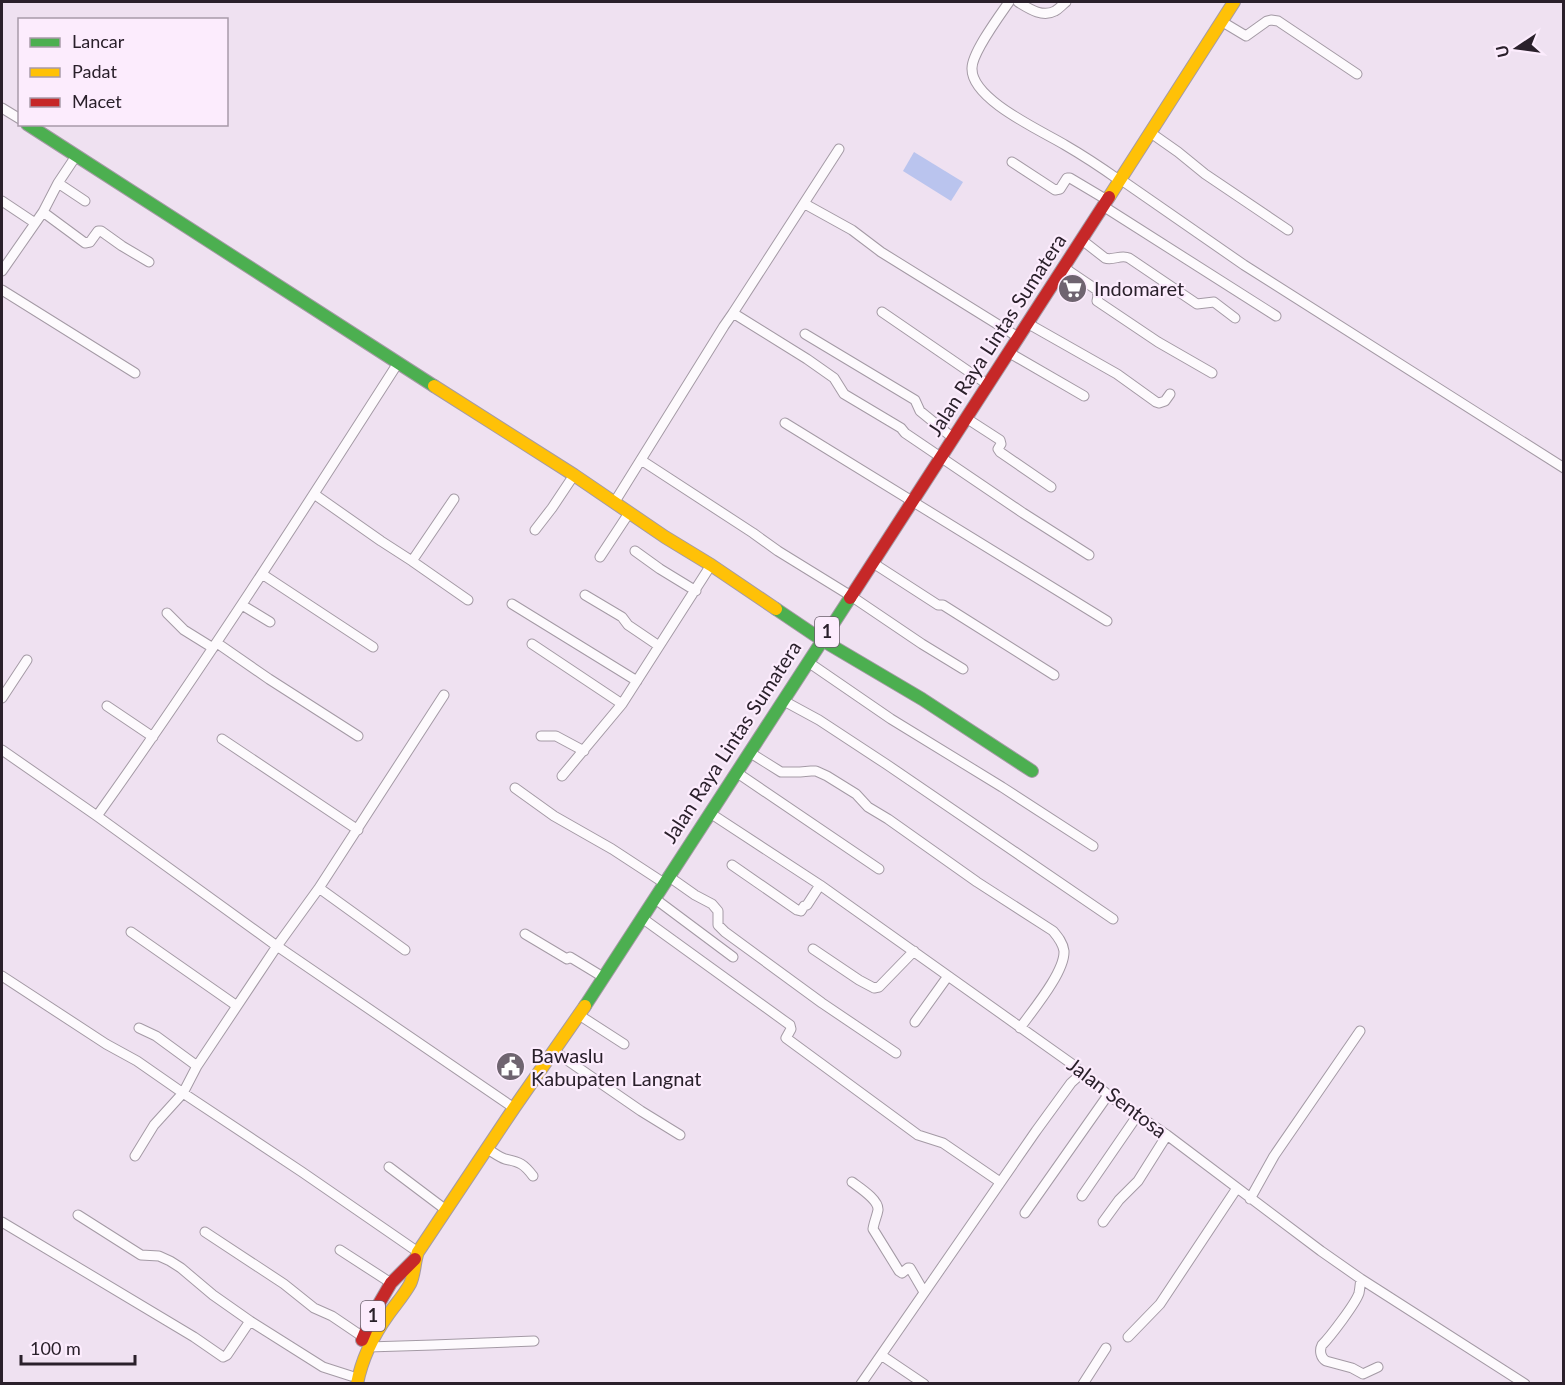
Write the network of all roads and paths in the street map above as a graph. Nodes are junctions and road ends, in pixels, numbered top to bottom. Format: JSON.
{"nodes":[{"id":1,"x":1009,"y":2,"type":"edge"},
{"id":2,"x":1018,"y":2,"type":"edge"},
{"id":3,"x":1066,"y":2,"type":"edge"},
{"id":4,"x":1234,"y":2,"type":"edge"},
{"id":5,"x":1221,"y":21,"type":"junction"},
{"id":6,"x":1357,"y":74,"type":"dead end"},
{"id":7,"x":2,"y":108,"type":"edge"},
{"id":8,"x":18,"y":118,"type":"edge"},
{"id":9,"x":30,"y":126,"type":"edge"},
{"id":10,"x":1151,"y":133,"type":"junction"},
{"id":11,"x":839,"y":149,"type":"dead end"},
{"id":12,"x":76,"y":156,"type":"junction"},
{"id":13,"x":1012,"y":162,"type":"dead end"},
{"id":14,"x":1120,"y":180,"type":"junction"},
{"id":15,"x":58,"y":183,"type":"junction"},
{"id":16,"x":2,"y":201,"type":"edge"},
{"id":17,"x":85,"y":201,"type":"dead end"},
{"id":18,"x":1105,"y":203,"type":"junction"},
{"id":19,"x":805,"y":204,"type":"junction"},
{"id":20,"x":43,"y":212,"type":"junction"},
{"id":21,"x":35,"y":223,"type":"junction"},
{"id":22,"x":1288,"y":230,"type":"dead end"},
{"id":23,"x":1082,"y":240,"type":"junction"},
{"id":24,"x":149,"y":262,"type":"dead end"},
{"id":25,"x":1063,"y":267,"type":"junction"},
{"id":26,"x":2,"y":271,"type":"edge"},
{"id":27,"x":2,"y":290,"type":"edge"},
{"id":28,"x":882,"y":312,"type":"dead end"},
{"id":29,"x":733,"y":313,"type":"junction"},
{"id":30,"x":1276,"y":316,"type":"dead end"},
{"id":31,"x":1235,"y":318,"type":"dead end"},
{"id":32,"x":1027,"y":323,"type":"junction"},
{"id":33,"x":805,"y":334,"type":"dead end"},
{"id":34,"x":1018,"y":337,"type":"junction"},
{"id":35,"x":1008,"y":352,"type":"junction"},
{"id":36,"x":398,"y":363,"type":"junction"},
{"id":37,"x":135,"y":373,"type":"dead end"},
{"id":38,"x":1212,"y":374,"type":"dead end"},
{"id":39,"x":987,"y":384,"type":"junction"},
{"id":40,"x":1170,"y":394,"type":"dead end"},
{"id":41,"x":1084,"y":396,"type":"dead end"},
{"id":42,"x":966,"y":418,"type":"junction"},
{"id":43,"x":785,"y":423,"type":"dead end"},
{"id":44,"x":952,"y":438,"type":"junction"},
{"id":45,"x":940,"y":457,"type":"junction"},
{"id":46,"x":641,"y":460,"type":"junction"},
{"id":47,"x":1563,"y":468,"type":"edge"},
{"id":48,"x":574,"y":475,"type":"junction"},
{"id":49,"x":1051,"y":488,"type":"dead end"},
{"id":50,"x":314,"y":494,"type":"junction"},
{"id":51,"x":454,"y":499,"type":"dead end"},
{"id":52,"x":913,"y":501,"type":"junction"},
{"id":53,"x":614,"y":503,"type":"junction"},
{"id":54,"x":629,"y":513,"type":"junction"},
{"id":55,"x":535,"y":530,"type":"dead end"},
{"id":56,"x":635,"y":551,"type":"dead end"},
{"id":57,"x":1089,"y":555,"type":"dead end"},
{"id":58,"x":600,"y":557,"type":"dead end"},
{"id":59,"x":412,"y":561,"type":"junction"},
{"id":60,"x":873,"y":563,"type":"junction"},
{"id":61,"x":711,"y":566,"type":"junction"},
{"id":62,"x":262,"y":574,"type":"junction"},
{"id":63,"x":696,"y":591,"type":"junction"},
{"id":64,"x":585,"y":595,"type":"dead end"},
{"id":65,"x":851,"y":596,"type":"junction"},
{"id":66,"x":468,"y":600,"type":"dead end"},
{"id":67,"x":512,"y":604,"type":"dead end"},
{"id":68,"x":242,"y":605,"type":"junction"},
{"id":69,"x":167,"y":613,"type":"dead end"},
{"id":70,"x":1107,"y":621,"type":"dead end"},
{"id":71,"x":270,"y":622,"type":"dead end"},
{"id":72,"x":822,"y":640,"type":"junction"},
{"id":73,"x":532,"y":644,"type":"dead end"},
{"id":74,"x":215,"y":645,"type":"junction"},
{"id":75,"x":659,"y":646,"type":"junction"},
{"id":76,"x":373,"y":647,"type":"dead end"},
{"id":77,"x":27,"y":660,"type":"dead end"},
{"id":78,"x":808,"y":662,"type":"junction"},
{"id":79,"x":963,"y":669,"type":"dead end"},
{"id":80,"x":1054,"y":675,"type":"dead end"},
{"id":81,"x":637,"y":681,"type":"junction"},
{"id":82,"x":444,"y":695,"type":"dead end"},
{"id":83,"x":2,"y":698,"type":"edge"},
{"id":84,"x":784,"y":701,"type":"junction"},
{"id":85,"x":622,"y":705,"type":"junction"},
{"id":86,"x":107,"y":706,"type":"dead end"},
{"id":87,"x":541,"y":735,"type":"dead end"},
{"id":88,"x":358,"y":736,"type":"dead end"},
{"id":89,"x":153,"y":737,"type":"junction"},
{"id":90,"x":222,"y":739,"type":"dead end"},
{"id":91,"x":2,"y":750,"type":"edge"},
{"id":92,"x":584,"y":752,"type":"junction"},
{"id":93,"x":749,"y":752,"type":"junction"},
{"id":94,"x":1032,"y":771,"type":"dead end"},
{"id":95,"x":736,"y":772,"type":"junction"},
{"id":96,"x":562,"y":777,"type":"dead end"},
{"id":97,"x":514,"y":788,"type":"dead end"},
{"id":98,"x":710,"y":813,"type":"junction"},
{"id":99,"x":97,"y":816,"type":"junction"},
{"id":100,"x":358,"y":830,"type":"junction"},
{"id":101,"x":1093,"y":846,"type":"dead end"},
{"id":102,"x":732,"y":865,"type":"dead end"},
{"id":103,"x":879,"y":869,"type":"dead end"},
{"id":104,"x":666,"y":880,"type":"junction"},
{"id":105,"x":820,"y":885,"type":"junction"},
{"id":106,"x":319,"y":888,"type":"junction"},
{"id":107,"x":654,"y":898,"type":"junction"},
{"id":108,"x":642,"y":918,"type":"junction"},
{"id":109,"x":1113,"y":919,"type":"dead end"},
{"id":110,"x":131,"y":932,"type":"dead end"},
{"id":111,"x":525,"y":934,"type":"dead end"},
{"id":112,"x":278,"y":946,"type":"junction"},
{"id":113,"x":813,"y":949,"type":"dead end"},
{"id":114,"x":405,"y":950,"type":"dead end"},
{"id":115,"x":914,"y":951,"type":"junction"},
{"id":116,"x":732,"y":957,"type":"dead end"},
{"id":117,"x":2,"y":976,"type":"edge"},
{"id":118,"x":948,"y":976,"type":"junction"},
{"id":119,"x":603,"y":977,"type":"junction"},
{"id":120,"x":237,"y":1006,"type":"junction"},
{"id":121,"x":579,"y":1015,"type":"junction"},
{"id":122,"x":915,"y":1022,"type":"dead end"},
{"id":123,"x":139,"y":1028,"type":"dead end"},
{"id":124,"x":1020,"y":1028,"type":"junction"},
{"id":125,"x":1360,"y":1031,"type":"dead end"},
{"id":126,"x":624,"y":1044,"type":"dead end"},
{"id":127,"x":554,"y":1051,"type":"junction"},
{"id":128,"x":896,"y":1053,"type":"dead end"},
{"id":129,"x":197,"y":1066,"type":"junction"},
{"id":130,"x":1083,"y":1073,"type":"junction"},
{"id":131,"x":183,"y":1093,"type":"junction"},
{"id":132,"x":1108,"y":1095,"type":"junction"},
{"id":133,"x":514,"y":1108,"type":"junction"},
{"id":134,"x":1137,"y":1116,"type":"junction"},
{"id":135,"x":680,"y":1135,"type":"dead end"},
{"id":136,"x":1167,"y":1136,"type":"junction"},
{"id":137,"x":487,"y":1149,"type":"junction"},
{"id":138,"x":135,"y":1156,"type":"dead end"},
{"id":139,"x":389,"y":1167,"type":"dead end"},
{"id":140,"x":533,"y":1176,"type":"dead end"},
{"id":141,"x":852,"y":1182,"type":"dead end"},
{"id":142,"x":1000,"y":1182,"type":"junction"},
{"id":143,"x":1237,"y":1188,"type":"junction"},
{"id":144,"x":1082,"y":1196,"type":"dead end"},
{"id":145,"x":1250,"y":1199,"type":"junction"},
{"id":146,"x":446,"y":1210,"type":"junction"},
{"id":147,"x":1025,"y":1213,"type":"dead end"},
{"id":148,"x":78,"y":1215,"type":"dead end"},
{"id":149,"x":2,"y":1222,"type":"edge"},
{"id":150,"x":1103,"y":1222,"type":"dead end"},
{"id":151,"x":205,"y":1232,"type":"dead end"},
{"id":152,"x":339,"y":1250,"type":"dead end"},
{"id":153,"x":417,"y":1256,"type":"junction"},
{"id":154,"x":1361,"y":1279,"type":"junction"},
{"id":155,"x":391,"y":1282,"type":"junction"},
{"id":156,"x":924,"y":1293,"type":"junction"},
{"id":157,"x":250,"y":1321,"type":"junction"},
{"id":158,"x":1128,"y":1337,"type":"dead end"},
{"id":159,"x":534,"y":1341,"type":"dead end"},
{"id":160,"x":365,"y":1342,"type":"junction"},
{"id":161,"x":1106,"y":1348,"type":"dead end"},
{"id":162,"x":881,"y":1355,"type":"junction"},
{"id":163,"x":1378,"y":1367,"type":"dead end"},
{"id":164,"x":352,"y":1381,"type":"edge"},
{"id":165,"x":861,"y":1383,"type":"edge"},
{"id":166,"x":924,"y":1383,"type":"edge"},
{"id":167,"x":1083,"y":1383,"type":"edge"},
{"id":168,"x":1525,"y":1383,"type":"edge"}],
"edges":[{"from":1,"to":14,"type":"street"},
{"from":2,"to":3,"type":"street"},
{"from":4,"to":5,"type":"main road","name":"Jalan Raya Lintas Sumatera","number":"1"},
{"from":5,"to":6,"type":"street"},
{"from":5,"to":10,"type":"main road","name":"Jalan Raya Lintas Sumatera","number":"1"},
{"from":7,"to":8,"type":"street"},
{"from":9,"to":12,"type":"main road"},
{"from":10,"to":14,"type":"main road","name":"Jalan Raya Lintas Sumatera","number":"1"},
{"from":10,"to":22,"type":"street"},
{"from":11,"to":19,"type":"street"},
{"from":12,"to":15,"type":"street"},
{"from":12,"to":36,"type":"main road"},
{"from":13,"to":18,"type":"street"},
{"from":14,"to":18,"type":"main road","name":"Jalan Raya Lintas Sumatera","number":"1"},
{"from":14,"to":47,"type":"street"},
{"from":15,"to":17,"type":"street"},
{"from":15,"to":20,"type":"street"},
{"from":16,"to":21,"type":"street"},
{"from":18,"to":23,"type":"main road","name":"Jalan Raya Lintas Sumatera","number":"1"},
{"from":18,"to":30,"type":"street"},
{"from":19,"to":29,"type":"street"},
{"from":19,"to":34,"type":"street"},
{"from":20,"to":21,"type":"street"},
{"from":20,"to":24,"type":"street"},
{"from":21,"to":26,"type":"street"},
{"from":23,"to":25,"type":"main road","name":"Jalan Raya Lintas Sumatera","number":"1"},
{"from":23,"to":31,"type":"street"},
{"from":25,"to":32,"type":"main road","name":"Jalan Raya Lintas Sumatera","number":"1"},
{"from":25,"to":38,"type":"street"},
{"from":27,"to":37,"type":"street"},
{"from":28,"to":39,"type":"street"},
{"from":29,"to":45,"type":"street"},
{"from":29,"to":46,"type":"street"},
{"from":32,"to":34,"type":"main road","name":"Jalan Raya Lintas Sumatera","number":"1"},
{"from":32,"to":40,"type":"street"},
{"from":33,"to":44,"type":"street"},
{"from":34,"to":35,"type":"main road","name":"Jalan Raya Lintas Sumatera","number":"1"},
{"from":35,"to":39,"type":"main road","name":"Jalan Raya Lintas Sumatera","number":"1"},
{"from":35,"to":41,"type":"street"},
{"from":36,"to":48,"type":"main road"},
{"from":36,"to":50,"type":"street"},
{"from":39,"to":42,"type":"main road","name":"Jalan Raya Lintas Sumatera","number":"1"},
{"from":42,"to":44,"type":"main road","name":"Jalan Raya Lintas Sumatera","number":"1"},
{"from":42,"to":49,"type":"street"},
{"from":43,"to":52,"type":"street"},
{"from":44,"to":45,"type":"main road","name":"Jalan Raya Lintas Sumatera","number":"1"},
{"from":45,"to":52,"type":"main road","name":"Jalan Raya Lintas Sumatera","number":"1"},
{"from":45,"to":57,"type":"street"},
{"from":46,"to":53,"type":"street"},
{"from":46,"to":65,"type":"street"},
{"from":48,"to":53,"type":"main road"},
{"from":48,"to":55,"type":"street"},
{"from":50,"to":59,"type":"street"},
{"from":50,"to":62,"type":"street"},
{"from":51,"to":59,"type":"street"},
{"from":52,"to":60,"type":"main road","name":"Jalan Raya Lintas Sumatera","number":"1"},
{"from":52,"to":70,"type":"street"},
{"from":53,"to":54,"type":"main road"},
{"from":54,"to":58,"type":"street"},
{"from":54,"to":61,"type":"main road"},
{"from":56,"to":63,"type":"street"},
{"from":59,"to":66,"type":"street"},
{"from":60,"to":65,"type":"main road","name":"Jalan Raya Lintas Sumatera","number":"1"},
{"from":60,"to":80,"type":"street"},
{"from":61,"to":63,"type":"street"},
{"from":61,"to":72,"type":"main road"},
{"from":62,"to":68,"type":"street"},
{"from":62,"to":76,"type":"street"},
{"from":63,"to":75,"type":"street"},
{"from":64,"to":75,"type":"street"},
{"from":65,"to":72,"type":"main road","name":"Jalan Raya Lintas Sumatera","number":"1"},
{"from":65,"to":79,"type":"street"},
{"from":67,"to":81,"type":"street"},
{"from":68,"to":71,"type":"street"},
{"from":68,"to":74,"type":"street"},
{"from":69,"to":74,"type":"street"},
{"from":72,"to":78,"type":"main road","name":"Jalan Raya Lintas Sumatera","number":"1"},
{"from":72,"to":94,"type":"main road"},
{"from":73,"to":85,"type":"street"},
{"from":74,"to":88,"type":"street"},
{"from":74,"to":89,"type":"street"},
{"from":75,"to":81,"type":"street"},
{"from":77,"to":83,"type":"street"},
{"from":78,"to":84,"type":"main road","name":"Jalan Raya Lintas Sumatera","number":"1"},
{"from":78,"to":101,"type":"street"},
{"from":81,"to":85,"type":"street"},
{"from":82,"to":100,"type":"street"},
{"from":84,"to":93,"type":"main road","name":"Jalan Raya Lintas Sumatera","number":"1"},
{"from":84,"to":109,"type":"street"},
{"from":85,"to":92,"type":"street"},
{"from":86,"to":89,"type":"street"},
{"from":87,"to":92,"type":"street"},
{"from":89,"to":99,"type":"street"},
{"from":90,"to":100,"type":"street"},
{"from":91,"to":99,"type":"street"},
{"from":92,"to":96,"type":"street"},
{"from":93,"to":95,"type":"main road","name":"Jalan Raya Lintas Sumatera","number":"1"},
{"from":93,"to":124,"type":"street"},
{"from":95,"to":98,"type":"main road","name":"Jalan Raya Lintas Sumatera","number":"1"},
{"from":95,"to":103,"type":"street"},
{"from":97,"to":104,"type":"street"},
{"from":98,"to":104,"type":"main road","name":"Jalan Raya Lintas Sumatera","number":"1"},
{"from":98,"to":105,"type":"street","name":"Jalan Sentosa"},
{"from":99,"to":112,"type":"street"},
{"from":100,"to":106,"type":"street"},
{"from":102,"to":105,"type":"street"},
{"from":104,"to":107,"type":"main road","name":"Jalan Raya Lintas Sumatera","number":"1"},
{"from":104,"to":128,"type":"street"},
{"from":105,"to":115,"type":"street","name":"Jalan Sentosa"},
{"from":106,"to":112,"type":"street"},
{"from":106,"to":114,"type":"street"},
{"from":107,"to":108,"type":"main road","name":"Jalan Raya Lintas Sumatera","number":"1"},
{"from":107,"to":116,"type":"street"},
{"from":108,"to":119,"type":"main road","name":"Jalan Raya Lintas Sumatera","number":"1"},
{"from":108,"to":142,"type":"street"},
{"from":110,"to":120,"type":"street"},
{"from":111,"to":119,"type":"street"},
{"from":112,"to":120,"type":"street"},
{"from":112,"to":133,"type":"street"},
{"from":113,"to":115,"type":"street"},
{"from":115,"to":118,"type":"street","name":"Jalan Sentosa"},
{"from":117,"to":131,"type":"street"},
{"from":118,"to":122,"type":"street"},
{"from":118,"to":124,"type":"street","name":"Jalan Sentosa"},
{"from":119,"to":121,"type":"main road","name":"Jalan Raya Lintas Sumatera","number":"1"},
{"from":120,"to":129,"type":"street"},
{"from":121,"to":126,"type":"street"},
{"from":121,"to":127,"type":"main road","name":"Jalan Raya Lintas Sumatera","number":"1"},
{"from":123,"to":129,"type":"street"},
{"from":124,"to":130,"type":"street","name":"Jalan Sentosa"},
{"from":125,"to":145,"type":"street"},
{"from":127,"to":133,"type":"main road","name":"Jalan Raya Lintas Sumatera","number":"1"},
{"from":127,"to":135,"type":"street"},
{"from":129,"to":131,"type":"street"},
{"from":130,"to":132,"type":"street","name":"Jalan Sentosa"},
{"from":130,"to":142,"type":"street"},
{"from":131,"to":138,"type":"street"},
{"from":131,"to":153,"type":"street"},
{"from":132,"to":134,"type":"street","name":"Jalan Sentosa"},
{"from":132,"to":147,"type":"street"},
{"from":133,"to":137,"type":"main road","name":"Jalan Raya Lintas Sumatera","number":"1"},
{"from":134,"to":136,"type":"street","name":"Jalan Sentosa"},
{"from":134,"to":144,"type":"street"},
{"from":136,"to":143,"type":"street","name":"Jalan Sentosa"},
{"from":136,"to":150,"type":"street"},
{"from":137,"to":140,"type":"street"},
{"from":137,"to":146,"type":"main road","name":"Jalan Raya Lintas Sumatera","number":"1"},
{"from":139,"to":146,"type":"street"},
{"from":141,"to":156,"type":"street"},
{"from":142,"to":156,"type":"street"},
{"from":143,"to":145,"type":"street","name":"Jalan Sentosa"},
{"from":143,"to":158,"type":"street"},
{"from":145,"to":154,"type":"street","name":"Jalan Sentosa"},
{"from":146,"to":153,"type":"main road","name":"Jalan Raya Lintas Sumatera","number":"1"},
{"from":148,"to":157,"type":"street"},
{"from":149,"to":157,"type":"street"},
{"from":151,"to":160,"type":"street"},
{"from":152,"to":155,"type":"street"},
{"from":153,"to":155,"type":"main road","name":"Jalan Raya Lintas Sumatera","number":"1"},
{"from":153,"to":160,"type":"main road","name":"Jalan Raya Lintas Sumatera","number":"1"},
{"from":154,"to":163,"type":"street"},
{"from":154,"to":168,"type":"street","name":"Jalan Sentosa"},
{"from":155,"to":160,"type":"main road","name":"Jalan Raya Lintas Sumatera","number":"1"},
{"from":156,"to":162,"type":"street"},
{"from":157,"to":164,"type":"street"},
{"from":159,"to":160,"type":"street"},
{"from":160,"to":164,"type":"main road","name":"Jalan Raya Lintas Sumatera","number":"1"},
{"from":161,"to":167,"type":"street"},
{"from":162,"to":165,"type":"street"},
{"from":162,"to":166,"type":"street"}]}
